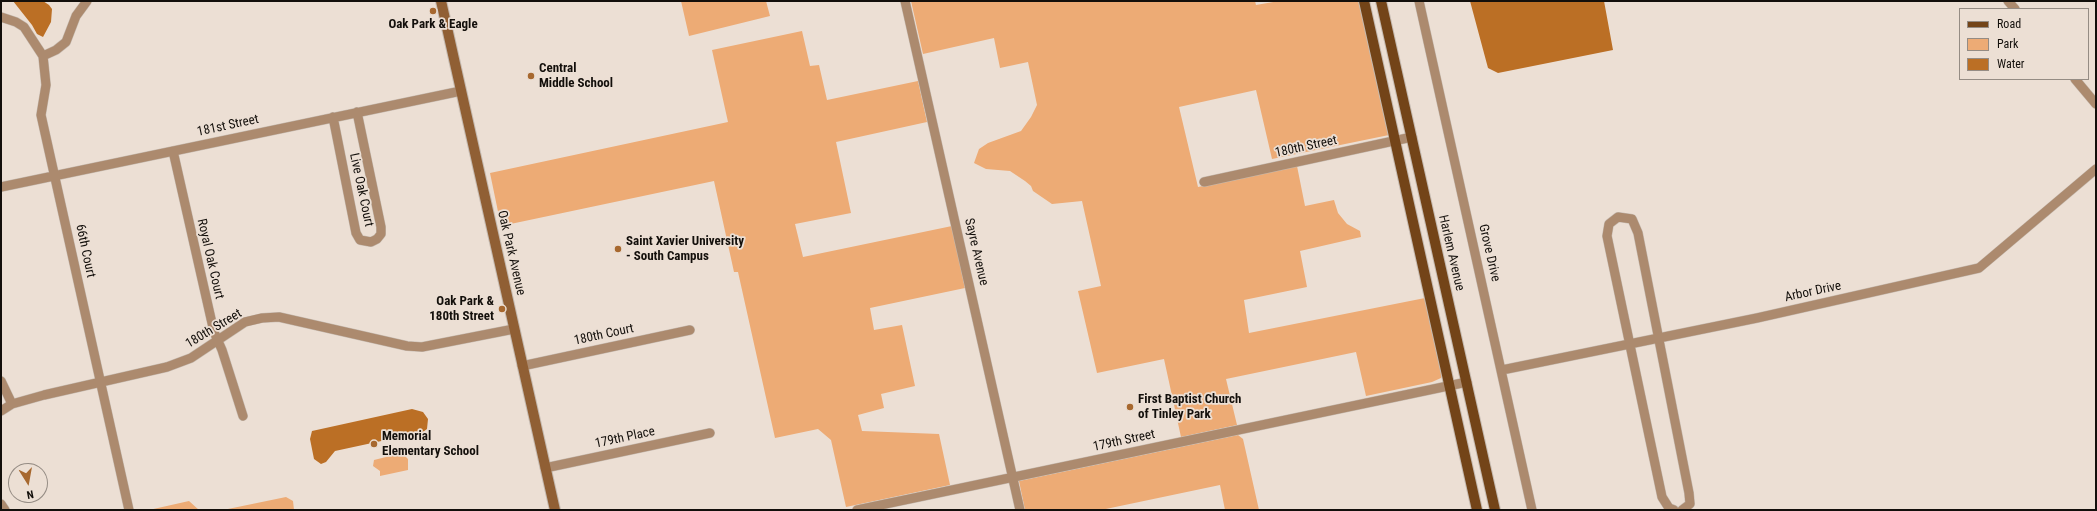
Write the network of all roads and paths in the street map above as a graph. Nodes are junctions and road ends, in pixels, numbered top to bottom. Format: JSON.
{"nodes":[{"id":1,"x":87,"y":1,"type":"edge"},
{"id":2,"x":441,"y":1,"type":"edge"},
{"id":3,"x":905,"y":1,"type":"edge"},
{"id":4,"x":1364,"y":1,"type":"edge"},
{"id":5,"x":1381,"y":1,"type":"edge"},
{"id":6,"x":1419,"y":1,"type":"edge"},
{"id":7,"x":1,"y":17,"type":"edge"},
{"id":8,"x":43,"y":56,"type":"junction"},
{"id":9,"x":2076,"y":80,"type":"edge"},
{"id":10,"x":461,"y":91,"type":"junction"},
{"id":11,"x":2096,"y":104,"type":"edge"},
{"id":12,"x":357,"y":112,"type":"junction"},
{"id":13,"x":333,"y":117,"type":"junction"},
{"id":14,"x":1412,"y":138,"type":"junction"},
{"id":15,"x":1395,"y":142,"type":"junction"},
{"id":16,"x":173,"y":151,"type":"junction"},
{"id":17,"x":2096,"y":169,"type":"edge"},
{"id":18,"x":55,"y":176,"type":"junction"},
{"id":19,"x":1204,"y":182,"type":"dead end"},
{"id":20,"x":1,"y":187,"type":"edge"},
{"id":21,"x":514,"y":329,"type":"junction"},
{"id":22,"x":690,"y":330,"type":"dead end"},
{"id":23,"x":1659,"y":337,"type":"junction"},
{"id":24,"x":218,"y":340,"type":"junction"},
{"id":25,"x":1628,"y":343,"type":"junction"},
{"id":26,"x":522,"y":366,"type":"junction"},
{"id":27,"x":1502,"y":370,"type":"junction"},
{"id":28,"x":1,"y":381,"type":"edge"},
{"id":29,"x":100,"y":382,"type":"junction"},
{"id":30,"x":1467,"y":382,"type":"junction"},
{"id":31,"x":1450,"y":385,"type":"junction"},
{"id":32,"x":12,"y":404,"type":"junction"},
{"id":33,"x":1,"y":411,"type":"edge"},
{"id":34,"x":242,"y":416,"type":"dead end"},
{"id":35,"x":710,"y":433,"type":"dead end"},
{"id":36,"x":545,"y":468,"type":"junction"},
{"id":37,"x":1012,"y":478,"type":"junction"},
{"id":38,"x":1,"y":504,"type":"edge"},
{"id":39,"x":5,"y":510,"type":"edge"},
{"id":40,"x":129,"y":510,"type":"edge"},
{"id":41,"x":554,"y":510,"type":"edge"},
{"id":42,"x":857,"y":510,"type":"edge"},
{"id":43,"x":1020,"y":510,"type":"edge"},
{"id":44,"x":1477,"y":510,"type":"edge"},
{"id":45,"x":1495,"y":510,"type":"edge"},
{"id":46,"x":1532,"y":510,"type":"edge"},
{"id":47,"x":1674,"y":510,"type":"edge"},
{"id":48,"x":1682,"y":510,"type":"edge"}],
"edges":[{"from":1,"to":8,"type":"street"},
{"from":2,"to":10,"type":"street","name":"Oak Park Avenue"},
{"from":3,"to":37,"type":"street","name":"Sayre Avenue"},
{"from":4,"to":15,"type":"main road"},
{"from":5,"to":14,"type":"main road","name":"Harlem Avenue"},
{"from":6,"to":27,"type":"street","name":"Grove Drive"},
{"from":7,"to":8,"type":"street","name":"66th Court"},
{"from":8,"to":18,"type":"street","name":"66th Court"},
{"from":9,"to":11,"type":"street"},
{"from":10,"to":12,"type":"street","name":"181st Street"},
{"from":10,"to":21,"type":"street","name":"Oak Park Avenue"},
{"from":12,"to":13,"type":"street","name":"181st Street"},
{"from":12,"to":13,"type":"street","name":"Live Oak Court"},
{"from":13,"to":16,"type":"street","name":"181st Street"},
{"from":14,"to":15,"type":"street","name":"180th Street"},
{"from":14,"to":30,"type":"main road","name":"Harlem Avenue"},
{"from":15,"to":19,"type":"street","name":"180th Street"},
{"from":15,"to":31,"type":"main road"},
{"from":16,"to":18,"type":"street","name":"181st Street"},
{"from":16,"to":24,"type":"street","name":"Royal Oak Court"},
{"from":17,"to":23,"type":"street","name":"Arbor Drive"},
{"from":18,"to":20,"type":"street","name":"181st Street"},
{"from":18,"to":29,"type":"street","name":"66th Court"},
{"from":21,"to":24,"type":"street","name":"180th Street"},
{"from":21,"to":26,"type":"street","name":"Oak Park Avenue"},
{"from":22,"to":26,"type":"street","name":"180th Court"},
{"from":23,"to":25,"type":"street","name":"Arbor Drive"},
{"from":23,"to":25,"type":"street"},
{"from":23,"to":48,"type":"street"},
{"from":24,"to":29,"type":"street","name":"180th Street"},
{"from":24,"to":34,"type":"street","name":"Royal Oak Court"},
{"from":25,"to":27,"type":"street","name":"Arbor Drive"},
{"from":25,"to":47,"type":"street"},
{"from":26,"to":36,"type":"street","name":"Oak Park Avenue"},
{"from":27,"to":46,"type":"street","name":"Grove Drive"},
{"from":28,"to":32,"type":"street"},
{"from":29,"to":32,"type":"street","name":"180th Street"},
{"from":29,"to":40,"type":"street","name":"66th Court"},
{"from":30,"to":31,"type":"street","name":"179th Street"},
{"from":30,"to":45,"type":"main road","name":"Harlem Avenue"},
{"from":31,"to":37,"type":"street","name":"179th Street"},
{"from":31,"to":44,"type":"main road"},
{"from":32,"to":33,"type":"street","name":"180th Street"},
{"from":35,"to":36,"type":"street","name":"179th Place"},
{"from":36,"to":41,"type":"street","name":"Oak Park Avenue"},
{"from":37,"to":42,"type":"street","name":"179th Street"},
{"from":37,"to":43,"type":"street","name":"Sayre Avenue"},
{"from":38,"to":39,"type":"street"}]}
